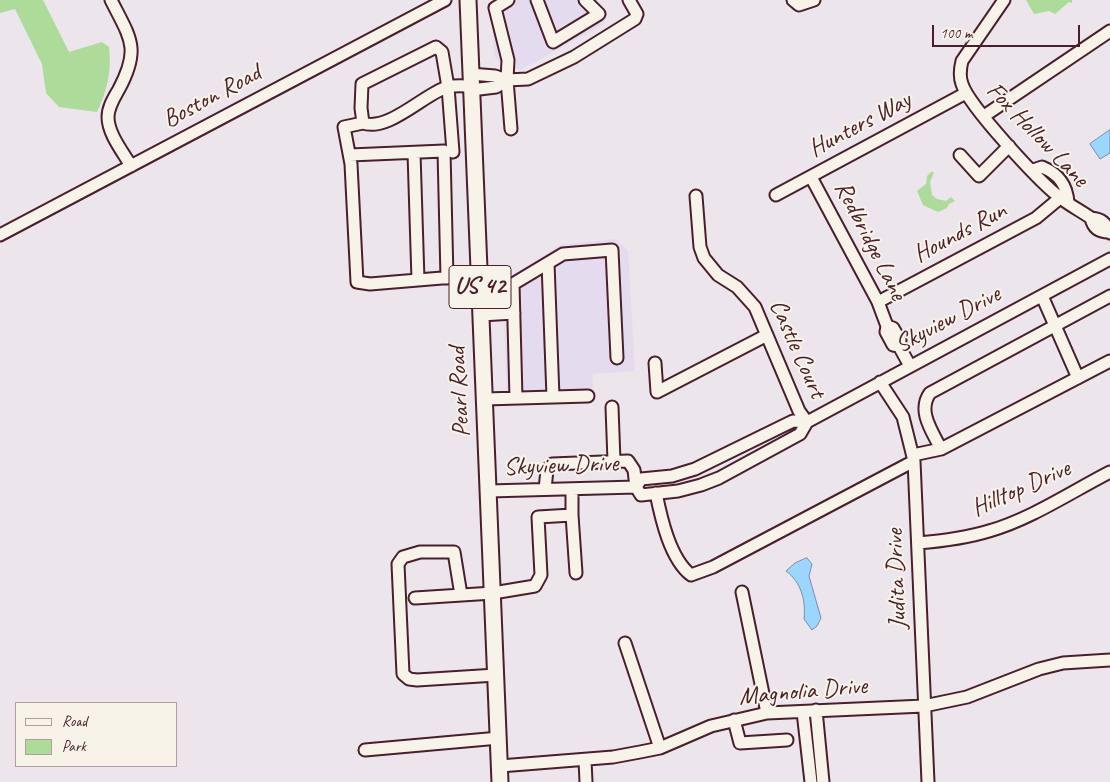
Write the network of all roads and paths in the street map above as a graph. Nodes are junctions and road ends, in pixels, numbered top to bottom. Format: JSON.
{"nodes":[{"id":1,"x":111,"y":0,"type":"edge"},
{"id":2,"x":445,"y":0,"type":"edge"},
{"id":3,"x":468,"y":0,"type":"edge"},
{"id":4,"x":508,"y":0,"type":"edge"},
{"id":5,"x":537,"y":0,"type":"edge"},
{"id":6,"x":585,"y":0,"type":"edge"},
{"id":7,"x":629,"y":0,"type":"edge"},
{"id":8,"x":793,"y":0,"type":"edge"},
{"id":9,"x":814,"y":0,"type":"edge"},
{"id":10,"x":1004,"y":0,"type":"edge"},
{"id":11,"x":1110,"y":31,"type":"edge"},
{"id":12,"x":507,"y":80,"type":"junction"},
{"id":13,"x":471,"y":83,"type":"junction"},
{"id":14,"x":448,"y":87,"type":"junction"},
{"id":15,"x":966,"y":93,"type":"junction"},
{"id":16,"x":984,"y":116,"type":"junction"},
{"id":17,"x":363,"y":123,"type":"junction"},
{"id":18,"x":511,"y":129,"type":"dead end"},
{"id":19,"x":1009,"y":146,"type":"junction"},
{"id":20,"x":448,"y":152,"type":"junction"},
{"id":21,"x":414,"y":153,"type":"junction"},
{"id":22,"x":474,"y":154,"type":"junction"},
{"id":23,"x":350,"y":155,"type":"junction"},
{"id":24,"x":960,"y":155,"type":"dead end"},
{"id":25,"x":131,"y":166,"type":"junction"},
{"id":26,"x":811,"y":177,"type":"junction"},
{"id":27,"x":776,"y":195,"type":"dead end"},
{"id":28,"x":696,"y":196,"type":"dead end"},
{"id":29,"x":1064,"y":200,"type":"junction"},
{"id":30,"x":1110,"y":233,"type":"edge"},
{"id":31,"x":0,"y":235,"type":"edge"},
{"id":32,"x":1110,"y":259,"type":"edge"},
{"id":33,"x":548,"y":263,"type":"junction"},
{"id":34,"x":478,"y":275,"type":"junction"},
{"id":35,"x":447,"y":278,"type":"junction"},
{"id":36,"x":418,"y":280,"type":"junction"},
{"id":37,"x":1042,"y":296,"type":"junction"},
{"id":38,"x":1110,"y":296,"type":"edge"},
{"id":39,"x":878,"y":302,"type":"junction"},
{"id":40,"x":514,"y":313,"type":"junction"},
{"id":41,"x":481,"y":315,"type":"junction"},
{"id":42,"x":1055,"y":325,"type":"junction"},
{"id":43,"x":766,"y":335,"type":"junction"},
{"id":44,"x":618,"y":358,"type":"dead end"},
{"id":45,"x":1110,"y":361,"type":"edge"},
{"id":46,"x":655,"y":363,"type":"dead end"},
{"id":47,"x":910,"y":366,"type":"junction"},
{"id":48,"x":1078,"y":378,"type":"junction"},
{"id":49,"x":880,"y":382,"type":"junction"},
{"id":50,"x":588,"y":396,"type":"dead end"},
{"id":51,"x":554,"y":397,"type":"junction"},
{"id":52,"x":516,"y":398,"type":"junction"},
{"id":53,"x":485,"y":399,"type":"junction"},
{"id":54,"x":612,"y":407,"type":"dead end"},
{"id":55,"x":806,"y":422,"type":"junction"},
{"id":56,"x":941,"y":449,"type":"junction"},
{"id":57,"x":913,"y":458,"type":"junction"},
{"id":58,"x":614,"y":461,"type":"junction"},
{"id":59,"x":1110,"y":472,"type":"edge"},
{"id":60,"x":636,"y":486,"type":"junction"},
{"id":61,"x":572,"y":488,"type":"junction"},
{"id":62,"x":545,"y":490,"type":"junction"},
{"id":63,"x":489,"y":491,"type":"junction"},
{"id":64,"x":656,"y":493,"type":"junction"},
{"id":65,"x":572,"y":514,"type":"junction"},
{"id":66,"x":918,"y":543,"type":"junction"},
{"id":67,"x":576,"y":573,"type":"dead end"},
{"id":68,"x":742,"y":592,"type":"dead end"},
{"id":69,"x":493,"y":593,"type":"junction"},
{"id":70,"x":461,"y":595,"type":"junction"},
{"id":71,"x":415,"y":598,"type":"dead end"},
{"id":72,"x":625,"y":643,"type":"dead end"},
{"id":73,"x":1110,"y":660,"type":"edge"},
{"id":74,"x":496,"y":675,"type":"junction"},
{"id":75,"x":924,"y":706,"type":"junction"},
{"id":76,"x":816,"y":710,"type":"junction"},
{"id":77,"x":803,"y":712,"type":"junction"},
{"id":78,"x":767,"y":713,"type":"junction"},
{"id":79,"x":734,"y":720,"type":"junction"},
{"id":80,"x":499,"y":738,"type":"junction"},
{"id":81,"x":787,"y":740,"type":"dead end"},
{"id":82,"x":660,"y":748,"type":"junction"},
{"id":83,"x":365,"y":750,"type":"dead end"},
{"id":84,"x":585,"y":760,"type":"junction"},
{"id":85,"x":500,"y":766,"type":"junction"},
{"id":86,"x":500,"y":782,"type":"edge"},
{"id":87,"x":586,"y":782,"type":"edge"},
{"id":88,"x":811,"y":782,"type":"edge"},
{"id":89,"x":823,"y":782,"type":"edge"},
{"id":90,"x":928,"y":782,"type":"edge"}],
"edges":[{"from":1,"to":25,"type":"street"},
{"from":2,"to":25,"type":"street","name":"Boston Road"},
{"from":3,"to":13,"type":"main road","name":"Pearl Road","number":"US 42"},
{"from":4,"to":12,"type":"street"},
{"from":5,"to":6,"type":"street"},
{"from":7,"to":12,"type":"street"},
{"from":8,"to":9,"type":"street"},
{"from":10,"to":15,"type":"street","name":"Fox Hollow Lane"},
{"from":11,"to":16,"type":"street"},
{"from":12,"to":13,"type":"street"},
{"from":12,"to":18,"type":"street"},
{"from":13,"to":14,"type":"street"},
{"from":13,"to":22,"type":"main road","name":"Pearl Road","number":"US 42"},
{"from":14,"to":17,"type":"street"},
{"from":14,"to":17,"type":"street"},
{"from":14,"to":20,"type":"street"},
{"from":15,"to":16,"type":"street","name":"Fox Hollow Lane"},
{"from":15,"to":26,"type":"street","name":"Hunters Way"},
{"from":16,"to":19,"type":"street","name":"Fox Hollow Lane"},
{"from":17,"to":23,"type":"street"},
{"from":19,"to":24,"type":"street"},
{"from":19,"to":29,"type":"street","name":"Fox Hollow Lane"},
{"from":20,"to":21,"type":"street"},
{"from":20,"to":22,"type":"street"},
{"from":20,"to":35,"type":"street"},
{"from":21,"to":23,"type":"street"},
{"from":21,"to":36,"type":"street"},
{"from":22,"to":34,"type":"main road","name":"Pearl Road","number":"US 42"},
{"from":23,"to":36,"type":"street"},
{"from":25,"to":31,"type":"street","name":"Boston Road"},
{"from":26,"to":27,"type":"street","name":"Hunters Way"},
{"from":26,"to":39,"type":"street","name":"Redbridge Lane"},
{"from":28,"to":43,"type":"street","name":"Castle Court"},
{"from":29,"to":30,"type":"street","name":"Fox Hollow Lane"},
{"from":29,"to":39,"type":"street","name":"Hounds Run"},
{"from":32,"to":37,"type":"street","name":"Skyview Drive"},
{"from":33,"to":40,"type":"street"},
{"from":33,"to":44,"type":"street"},
{"from":33,"to":51,"type":"street"},
{"from":34,"to":35,"type":"street"},
{"from":34,"to":41,"type":"main road","name":"Pearl Road","number":"US 42"},
{"from":35,"to":36,"type":"street"},
{"from":37,"to":42,"type":"street"},
{"from":37,"to":47,"type":"street","name":"Skyview Drive"},
{"from":38,"to":42,"type":"street"},
{"from":39,"to":47,"type":"street","name":"Redbridge Lane"},
{"from":40,"to":41,"type":"street"},
{"from":40,"to":52,"type":"street"},
{"from":41,"to":53,"type":"main road","name":"Pearl Road","number":"US 42"},
{"from":42,"to":48,"type":"street"},
{"from":42,"to":56,"type":"street"},
{"from":43,"to":46,"type":"street"},
{"from":43,"to":55,"type":"street","name":"Castle Court"},
{"from":45,"to":48,"type":"street"},
{"from":47,"to":49,"type":"street","name":"Skyview Drive"},
{"from":48,"to":56,"type":"street"},
{"from":49,"to":55,"type":"street","name":"Skyview Drive"},
{"from":49,"to":57,"type":"street","name":"Judita Drive"},
{"from":50,"to":51,"type":"street"},
{"from":51,"to":52,"type":"street"},
{"from":52,"to":53,"type":"street"},
{"from":53,"to":63,"type":"main road","name":"Pearl Road","number":"US 42"},
{"from":54,"to":58,"type":"street"},
{"from":55,"to":60,"type":"street","name":"Skyview Drive"},
{"from":55,"to":64,"type":"street","name":"Skyview Drive"},
{"from":56,"to":57,"type":"street"},
{"from":57,"to":64,"type":"street"},
{"from":57,"to":66,"type":"street","name":"Judita Drive"},
{"from":58,"to":60,"type":"street"},
{"from":58,"to":62,"type":"street"},
{"from":59,"to":66,"type":"street","name":"Hilltop Drive"},
{"from":60,"to":61,"type":"street","name":"Skyview Drive"},
{"from":60,"to":64,"type":"street","name":"Skyview Drive"},
{"from":61,"to":62,"type":"street","name":"Skyview Drive"},
{"from":61,"to":65,"type":"street"},
{"from":62,"to":63,"type":"street","name":"Skyview Drive"},
{"from":63,"to":69,"type":"main road","name":"Pearl Road","number":"US 42"},
{"from":65,"to":67,"type":"street"},
{"from":65,"to":69,"type":"street"},
{"from":66,"to":75,"type":"street","name":"Judita Drive"},
{"from":68,"to":78,"type":"street"},
{"from":69,"to":70,"type":"street"},
{"from":69,"to":74,"type":"main road","name":"Pearl Road","number":"US 42"},
{"from":70,"to":71,"type":"street"},
{"from":70,"to":74,"type":"street"},
{"from":72,"to":82,"type":"street"},
{"from":73,"to":75,"type":"street","name":"Magnolia Drive"},
{"from":74,"to":80,"type":"main road","name":"Pearl Road","number":"US 42"},
{"from":75,"to":76,"type":"street","name":"Magnolia Drive"},
{"from":75,"to":90,"type":"street","name":"Judita Drive"},
{"from":76,"to":77,"type":"street","name":"Magnolia Drive"},
{"from":76,"to":89,"type":"street"},
{"from":77,"to":78,"type":"street","name":"Magnolia Drive"},
{"from":77,"to":88,"type":"street"},
{"from":78,"to":79,"type":"street","name":"Magnolia Drive"},
{"from":79,"to":81,"type":"street"},
{"from":79,"to":82,"type":"street","name":"Magnolia Drive"},
{"from":80,"to":83,"type":"street"},
{"from":80,"to":85,"type":"main road","name":"Pearl Road","number":"US 42"},
{"from":82,"to":84,"type":"street","name":"Magnolia Drive"},
{"from":84,"to":85,"type":"street","name":"Magnolia Drive"},
{"from":84,"to":87,"type":"street"},
{"from":85,"to":86,"type":"main road","name":"Pearl Road","number":"US 42"}]}
